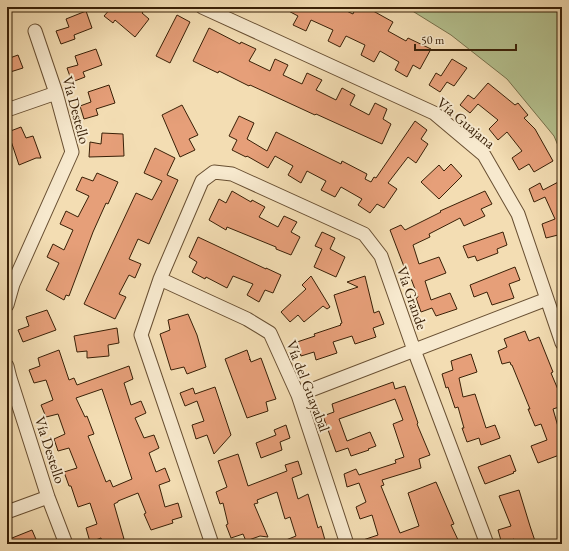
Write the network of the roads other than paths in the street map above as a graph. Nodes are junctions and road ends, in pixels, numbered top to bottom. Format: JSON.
{"nodes":[{"id":1,"x":202,"y":7,"type":"edge"},
{"id":2,"x":35,"y":31,"type":"dead end"},
{"id":3,"x":56,"y":93,"type":"junction"},
{"id":4,"x":7,"y":110,"type":"edge"},
{"id":5,"x":160,"y":279,"type":"junction"},
{"id":6,"x":10,"y":283,"type":"edge"},
{"id":7,"x":547,"y":299,"type":"junction"},
{"id":8,"x":7,"y":305,"type":"edge"},
{"id":9,"x":562,"y":343,"type":"edge"},
{"id":10,"x":414,"y":350,"type":"junction"},
{"id":11,"x":8,"y":374,"type":"edge"},
{"id":12,"x":298,"y":395,"type":"junction"},
{"id":13,"x":48,"y":497,"type":"junction"},
{"id":14,"x":7,"y":512,"type":"edge"},
{"id":15,"x":66,"y":544,"type":"edge"},
{"id":16,"x":212,"y":544,"type":"edge"},
{"id":17,"x":347,"y":544,"type":"edge"},
{"id":18,"x":487,"y":544,"type":"edge"}],
"edges":[{"from":1,"to":7,"type":"street","name":"Vía Guajana"},
{"from":2,"to":3,"type":"street","name":"Vía Destello"},
{"from":3,"to":4,"type":"street"},
{"from":3,"to":6,"type":"street","name":"Vía Destello"},
{"from":5,"to":10,"type":"street","name":"Vía Grande"},
{"from":5,"to":12,"type":"street","name":"Vía del Guayabal"},
{"from":5,"to":16,"type":"street"},
{"from":6,"to":8,"type":"street","name":"Vía Destello"},
{"from":7,"to":9,"type":"street","name":"Vía Guajana"},
{"from":7,"to":10,"type":"street"},
{"from":10,"to":12,"type":"street"},
{"from":10,"to":18,"type":"street","name":"Vía Grande"},
{"from":11,"to":13,"type":"street","name":"Vía Destello"},
{"from":12,"to":17,"type":"street","name":"Vía del Guayabal"},
{"from":13,"to":14,"type":"street"},
{"from":13,"to":15,"type":"street","name":"Vía Destello"}]}
